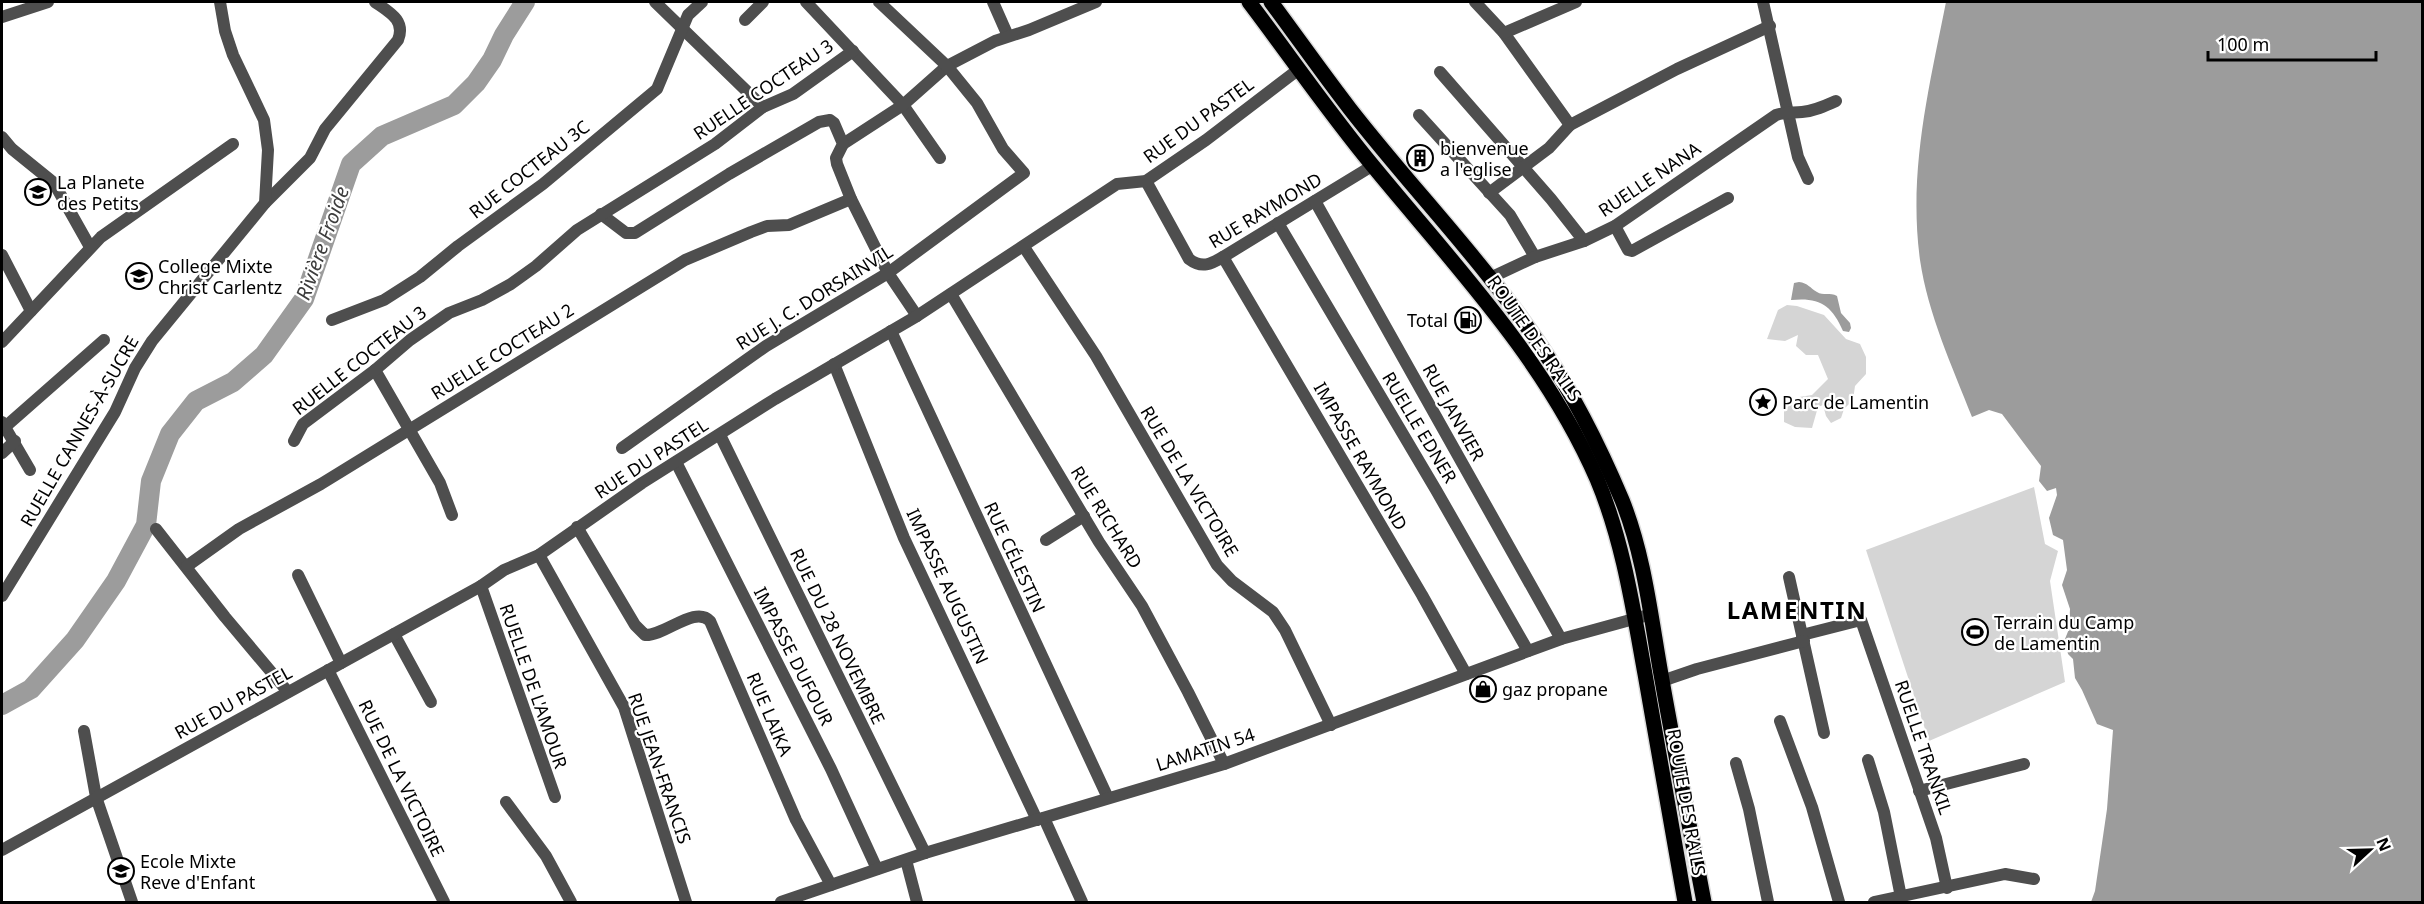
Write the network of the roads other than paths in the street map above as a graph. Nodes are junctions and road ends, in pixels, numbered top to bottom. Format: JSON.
{"nodes":[{"id":1,"x":48,"y":2,"type":"edge"},
{"id":2,"x":220,"y":2,"type":"edge"},
{"id":3,"x":375,"y":2,"type":"edge"},
{"id":4,"x":656,"y":2,"type":"edge"},
{"id":5,"x":702,"y":2,"type":"edge"},
{"id":6,"x":763,"y":2,"type":"edge"},
{"id":7,"x":806,"y":2,"type":"edge"},
{"id":8,"x":879,"y":2,"type":"edge"},
{"id":9,"x":993,"y":2,"type":"edge"},
{"id":10,"x":1096,"y":2,"type":"edge"},
{"id":11,"x":1249,"y":2,"type":"edge"},
{"id":12,"x":1271,"y":2,"type":"edge"},
{"id":13,"x":1475,"y":2,"type":"edge"},
{"id":14,"x":1576,"y":2,"type":"edge"},
{"id":15,"x":1763,"y":2,"type":"edge"},
{"id":16,"x":2,"y":16,"type":"edge"},
{"id":17,"x":745,"y":20,"type":"dead end"},
{"id":18,"x":1770,"y":26,"type":"junction"},
{"id":19,"x":681,"y":28,"type":"junction"},
{"id":20,"x":1504,"y":33,"type":"junction"},
{"id":21,"x":1008,"y":36,"type":"junction"},
{"id":22,"x":853,"y":51,"type":"junction"},
{"id":23,"x":947,"y":66,"type":"junction"},
{"id":24,"x":1299,"y":69,"type":"junction"},
{"id":25,"x":1440,"y":72,"type":"dead end"},
{"id":26,"x":1836,"y":101,"type":"dead end"},
{"id":27,"x":903,"y":105,"type":"junction"},
{"id":28,"x":763,"y":107,"type":"junction"},
{"id":29,"x":1789,"y":111,"type":"junction"},
{"id":30,"x":1419,"y":115,"type":"dead end"},
{"id":31,"x":1570,"y":124,"type":"junction"},
{"id":32,"x":2,"y":137,"type":"edge"},
{"id":33,"x":233,"y":144,"type":"dead end"},
{"id":34,"x":843,"y":144,"type":"junction"},
{"id":35,"x":940,"y":158,"type":"dead end"},
{"id":36,"x":1372,"y":166,"type":"junction"},
{"id":37,"x":1522,"y":168,"type":"junction"},
{"id":38,"x":1808,"y":179,"type":"dead end"},
{"id":39,"x":1146,"y":181,"type":"junction"},
{"id":40,"x":1489,"y":193,"type":"junction"},
{"id":41,"x":1728,"y":198,"type":"dead end"},
{"id":42,"x":851,"y":200,"type":"junction"},
{"id":43,"x":1315,"y":201,"type":"junction"},
{"id":44,"x":266,"y":203,"type":"junction"},
{"id":45,"x":602,"y":214,"type":"junction"},
{"id":46,"x":1278,"y":223,"type":"junction"},
{"id":47,"x":1615,"y":226,"type":"junction"},
{"id":48,"x":1584,"y":241,"type":"junction"},
{"id":49,"x":90,"y":247,"type":"junction"},
{"id":50,"x":1024,"y":247,"type":"junction"},
{"id":51,"x":2,"y":255,"type":"edge"},
{"id":52,"x":1223,"y":256,"type":"junction"},
{"id":53,"x":1535,"y":257,"type":"junction"},
{"id":54,"x":888,"y":273,"type":"junction"},
{"id":55,"x":1490,"y":278,"type":"junction"},
{"id":56,"x":951,"y":294,"type":"junction"},
{"id":57,"x":31,"y":311,"type":"junction"},
{"id":58,"x":917,"y":316,"type":"junction"},
{"id":59,"x":332,"y":320,"type":"dead end"},
{"id":60,"x":891,"y":331,"type":"junction"},
{"id":61,"x":104,"y":340,"type":"dead end"},
{"id":62,"x":2,"y":342,"type":"edge"},
{"id":63,"x":834,"y":364,"type":"junction"},
{"id":64,"x":375,"y":370,"type":"junction"},
{"id":65,"x":3,"y":424,"type":"edge"},
{"id":66,"x":410,"y":429,"type":"junction"},
{"id":67,"x":720,"y":435,"type":"junction"},
{"id":68,"x":15,"y":441,"type":"junction"},
{"id":69,"x":294,"y":441,"type":"dead end"},
{"id":70,"x":622,"y":448,"type":"dead end"},
{"id":71,"x":2,"y":453,"type":"edge"},
{"id":72,"x":676,"y":462,"type":"junction"},
{"id":73,"x":30,"y":470,"type":"dead end"},
{"id":74,"x":452,"y":515,"type":"dead end"},
{"id":75,"x":1084,"y":516,"type":"junction"},
{"id":76,"x":577,"y":527,"type":"junction"},
{"id":77,"x":156,"y":529,"type":"dead end"},
{"id":78,"x":1046,"y":540,"type":"dead end"},
{"id":79,"x":539,"y":555,"type":"junction"},
{"id":80,"x":187,"y":566,"type":"junction"},
{"id":81,"x":298,"y":575,"type":"dead end"},
{"id":82,"x":1789,"y":577,"type":"dead end"},
{"id":83,"x":481,"y":586,"type":"junction"},
{"id":84,"x":2,"y":596,"type":"edge"},
{"id":85,"x":1652,"y":614,"type":"junction"},
{"id":86,"x":1635,"y":618,"type":"junction"},
{"id":87,"x":394,"y":634,"type":"junction"},
{"id":88,"x":1803,"y":638,"type":"junction"},
{"id":89,"x":1561,"y":639,"type":"junction"},
{"id":90,"x":1528,"y":651,"type":"junction"},
{"id":91,"x":341,"y":663,"type":"junction"},
{"id":92,"x":328,"y":670,"type":"junction"},
{"id":93,"x":1466,"y":674,"type":"junction"},
{"id":94,"x":1662,"y":681,"type":"junction"},
{"id":95,"x":288,"y":692,"type":"junction"},
{"id":96,"x":431,"y":702,"type":"dead end"},
{"id":97,"x":1780,"y":721,"type":"dead end"},
{"id":98,"x":1331,"y":725,"type":"junction"},
{"id":99,"x":84,"y":731,"type":"dead end"},
{"id":100,"x":1824,"y":733,"type":"dead end"},
{"id":101,"x":1868,"y":760,"type":"dead end"},
{"id":102,"x":1736,"y":763,"type":"dead end"},
{"id":103,"x":1224,"y":764,"type":"junction"},
{"id":104,"x":2024,"y":764,"type":"dead end"},
{"id":105,"x":1919,"y":791,"type":"junction"},
{"id":106,"x":96,"y":797,"type":"junction"},
{"id":107,"x":555,"y":797,"type":"dead end"},
{"id":108,"x":1108,"y":798,"type":"junction"},
{"id":109,"x":506,"y":802,"type":"dead end"},
{"id":110,"x":1041,"y":819,"type":"junction"},
{"id":111,"x":2,"y":850,"type":"edge"},
{"id":112,"x":925,"y":853,"type":"junction"},
{"id":113,"x":906,"y":860,"type":"junction"},
{"id":114,"x":877,"y":868,"type":"junction"},
{"id":115,"x":2034,"y":879,"type":"dead end"},
{"id":116,"x":831,"y":885,"type":"junction"},
{"id":117,"x":1947,"y":888,"type":"junction"},
{"id":118,"x":1901,"y":897,"type":"junction"},
{"id":119,"x":801,"y":899,"type":"edge"},
{"id":120,"x":132,"y":903,"type":"edge"},
{"id":121,"x":444,"y":903,"type":"edge"},
{"id":122,"x":571,"y":903,"type":"edge"},
{"id":123,"x":686,"y":903,"type":"edge"},
{"id":124,"x":781,"y":903,"type":"edge"},
{"id":125,"x":917,"y":903,"type":"edge"},
{"id":126,"x":1082,"y":903,"type":"edge"},
{"id":127,"x":1685,"y":903,"type":"edge"},
{"id":128,"x":1704,"y":903,"type":"edge"},
{"id":129,"x":1768,"y":903,"type":"edge"},
{"id":130,"x":1839,"y":903,"type":"edge"},
{"id":131,"x":1874,"y":903,"type":"edge"}],
"edges":[{"from":1,"to":16,"type":"street"},
{"from":2,"to":44,"type":"street"},
{"from":3,"to":44,"type":"street","name":"RUELLE CANNES-À-SUCRE"},
{"from":4,"to":19,"type":"street"},
{"from":5,"to":19,"type":"street","name":"RUE COCTEAU 3C"},
{"from":6,"to":17,"type":"street"},
{"from":7,"to":22,"type":"street"},
{"from":8,"to":23,"type":"street"},
{"from":9,"to":21,"type":"street"},
{"from":10,"to":21,"type":"street"},
{"from":11,"to":24,"type":"main road","name":"ROUTE DES RAILS"},
{"from":12,"to":55,"type":"main road","name":"ROUTE DES RAILS"},
{"from":13,"to":20,"type":"street"},
{"from":14,"to":20,"type":"street"},
{"from":15,"to":18,"type":"street"},
{"from":18,"to":29,"type":"street"},
{"from":18,"to":31,"type":"street"},
{"from":19,"to":28,"type":"street"},
{"from":19,"to":59,"type":"street","name":"RUE COCTEAU 3C"},
{"from":20,"to":31,"type":"street"},
{"from":21,"to":23,"type":"street"},
{"from":22,"to":27,"type":"street"},
{"from":22,"to":28,"type":"street","name":"RUELLE COCTEAU 3"},
{"from":23,"to":27,"type":"street"},
{"from":23,"to":54,"type":"street","name":"RUE J. C. DORSAINVIL"},
{"from":24,"to":36,"type":"main road","name":"ROUTE DES RAILS"},
{"from":24,"to":39,"type":"street","name":"RUE DU PASTEL"},
{"from":25,"to":37,"type":"street"},
{"from":26,"to":29,"type":"street","name":"RUELLE NANA"},
{"from":27,"to":34,"type":"street"},
{"from":27,"to":35,"type":"street"},
{"from":28,"to":45,"type":"street","name":"RUELLE COCTEAU 3"},
{"from":29,"to":38,"type":"street"},
{"from":29,"to":47,"type":"street","name":"RUELLE NANA"},
{"from":30,"to":40,"type":"street"},
{"from":31,"to":37,"type":"street"},
{"from":32,"to":49,"type":"street"},
{"from":33,"to":49,"type":"street"},
{"from":34,"to":42,"type":"street"},
{"from":34,"to":45,"type":"street"},
{"from":36,"to":43,"type":"street","name":"RUE RAYMOND"},
{"from":36,"to":86,"type":"main road","name":"ROUTE DES RAILS"},
{"from":37,"to":40,"type":"street"},
{"from":37,"to":48,"type":"street"},
{"from":39,"to":50,"type":"street","name":"RUE DU PASTEL"},
{"from":39,"to":52,"type":"street","name":"RUE RAYMOND"},
{"from":40,"to":53,"type":"street"},
{"from":41,"to":47,"type":"street"},
{"from":42,"to":54,"type":"street"},
{"from":42,"to":66,"type":"street","name":"RUELLE COCTEAU 2"},
{"from":43,"to":46,"type":"street","name":"RUE RAYMOND"},
{"from":43,"to":89,"type":"street","name":"RUE JANVIER"},
{"from":44,"to":84,"type":"street","name":"RUELLE CANNES-À-SUCRE"},
{"from":45,"to":64,"type":"street","name":"RUELLE COCTEAU 3"},
{"from":46,"to":52,"type":"street","name":"RUE RAYMOND"},
{"from":46,"to":90,"type":"street","name":"RUELLE EDNER"},
{"from":47,"to":48,"type":"street","name":"RUELLE NANA"},
{"from":48,"to":53,"type":"street","name":"RUELLE NANA"},
{"from":49,"to":57,"type":"street"},
{"from":50,"to":56,"type":"street","name":"RUE DU PASTEL"},
{"from":50,"to":98,"type":"street","name":"RUE DE LA VICTOIRE"},
{"from":51,"to":57,"type":"street"},
{"from":52,"to":93,"type":"street","name":"IMPASSE RAYMOND"},
{"from":53,"to":55,"type":"street","name":"RUELLE NANA"},
{"from":54,"to":58,"type":"street"},
{"from":54,"to":70,"type":"street","name":"RUE J. C. DORSAINVIL"},
{"from":55,"to":85,"type":"main road","name":"ROUTE DES RAILS"},
{"from":56,"to":58,"type":"street","name":"RUE DU PASTEL"},
{"from":56,"to":75,"type":"street","name":"RUE RICHARD"},
{"from":57,"to":62,"type":"street"},
{"from":58,"to":60,"type":"street","name":"RUE DU PASTEL"},
{"from":60,"to":63,"type":"street","name":"RUE DU PASTEL"},
{"from":60,"to":108,"type":"street","name":"RUE CÉLESTIN"},
{"from":61,"to":65,"type":"street"},
{"from":63,"to":67,"type":"street","name":"RUE DU PASTEL"},
{"from":63,"to":110,"type":"street","name":"IMPASSE AUGUSTIN"},
{"from":64,"to":66,"type":"street"},
{"from":64,"to":69,"type":"street","name":"RUELLE COCTEAU 3"},
{"from":65,"to":68,"type":"street"},
{"from":66,"to":74,"type":"street"},
{"from":66,"to":80,"type":"street","name":"RUELLE COCTEAU 2"},
{"from":67,"to":72,"type":"street","name":"RUE DU PASTEL"},
{"from":67,"to":112,"type":"street","name":"RUE DU 28 NOVEMBRE"},
{"from":68,"to":71,"type":"street"},
{"from":68,"to":73,"type":"street"},
{"from":72,"to":76,"type":"street","name":"RUE DU PASTEL"},
{"from":72,"to":114,"type":"street","name":"IMPASSE DUFOUR"},
{"from":75,"to":78,"type":"street"},
{"from":75,"to":103,"type":"street","name":"RUE RICHARD"},
{"from":76,"to":79,"type":"street","name":"RUE DU PASTEL"},
{"from":76,"to":116,"type":"street","name":"RUE LAIKA"},
{"from":77,"to":80,"type":"street"},
{"from":79,"to":83,"type":"street","name":"RUE DU PASTEL"},
{"from":79,"to":123,"type":"street","name":"RUE JEAN-FRANCIS"},
{"from":80,"to":95,"type":"street"},
{"from":81,"to":91,"type":"street"},
{"from":82,"to":88,"type":"street"},
{"from":83,"to":87,"type":"street","name":"RUE DU PASTEL"},
{"from":83,"to":107,"type":"street","name":"RUELLE DE L'AMOUR"},
{"from":85,"to":86,"type":"street","name":"LAMATIN 54"},
{"from":85,"to":94,"type":"main road","name":"ROUTE DES RAILS"},
{"from":86,"to":89,"type":"street","name":"LAMATIN 54"},
{"from":86,"to":127,"type":"main road","name":"ROUTE DES RAILS"},
{"from":87,"to":91,"type":"street","name":"RUE DU PASTEL"},
{"from":87,"to":96,"type":"street"},
{"from":88,"to":94,"type":"street"},
{"from":88,"to":100,"type":"street"},
{"from":88,"to":105,"type":"street","name":"RUELLE TRANKIL"},
{"from":89,"to":90,"type":"street","name":"LAMATIN 54"},
{"from":90,"to":93,"type":"street","name":"LAMATIN 54"},
{"from":91,"to":92,"type":"street","name":"RUE DU PASTEL"},
{"from":92,"to":95,"type":"street","name":"RUE DU PASTEL"},
{"from":92,"to":121,"type":"street","name":"RUE DE LA VICTOIRE"},
{"from":93,"to":98,"type":"street","name":"LAMATIN 54"},
{"from":94,"to":128,"type":"main road","name":"ROUTE DES RAILS"},
{"from":95,"to":106,"type":"street","name":"RUE DU PASTEL"},
{"from":97,"to":130,"type":"street"},
{"from":98,"to":103,"type":"street","name":"LAMATIN 54"},
{"from":99,"to":106,"type":"street"},
{"from":101,"to":118,"type":"street"},
{"from":102,"to":129,"type":"street"},
{"from":103,"to":108,"type":"street","name":"LAMATIN 54"},
{"from":104,"to":105,"type":"street"},
{"from":105,"to":117,"type":"street","name":"RUELLE TRANKIL"},
{"from":106,"to":111,"type":"street","name":"RUE DU PASTEL"},
{"from":106,"to":120,"type":"street"},
{"from":108,"to":110,"type":"street","name":"LAMATIN 54"},
{"from":109,"to":122,"type":"street"},
{"from":110,"to":112,"type":"street","name":"LAMATIN 54"},
{"from":110,"to":126,"type":"street","name":"IMPASSE AUGUSTIN"},
{"from":112,"to":113,"type":"street","name":"LAMATIN 54"},
{"from":113,"to":114,"type":"street","name":"LAMATIN 54"},
{"from":113,"to":125,"type":"street"},
{"from":114,"to":116,"type":"street","name":"LAMATIN 54"},
{"from":115,"to":117,"type":"street"},
{"from":116,"to":119,"type":"street","name":"LAMATIN 54"},
{"from":117,"to":118,"type":"street"},
{"from":118,"to":131,"type":"street"},
{"from":119,"to":124,"type":"street","name":"LAMATIN 54"}]}
